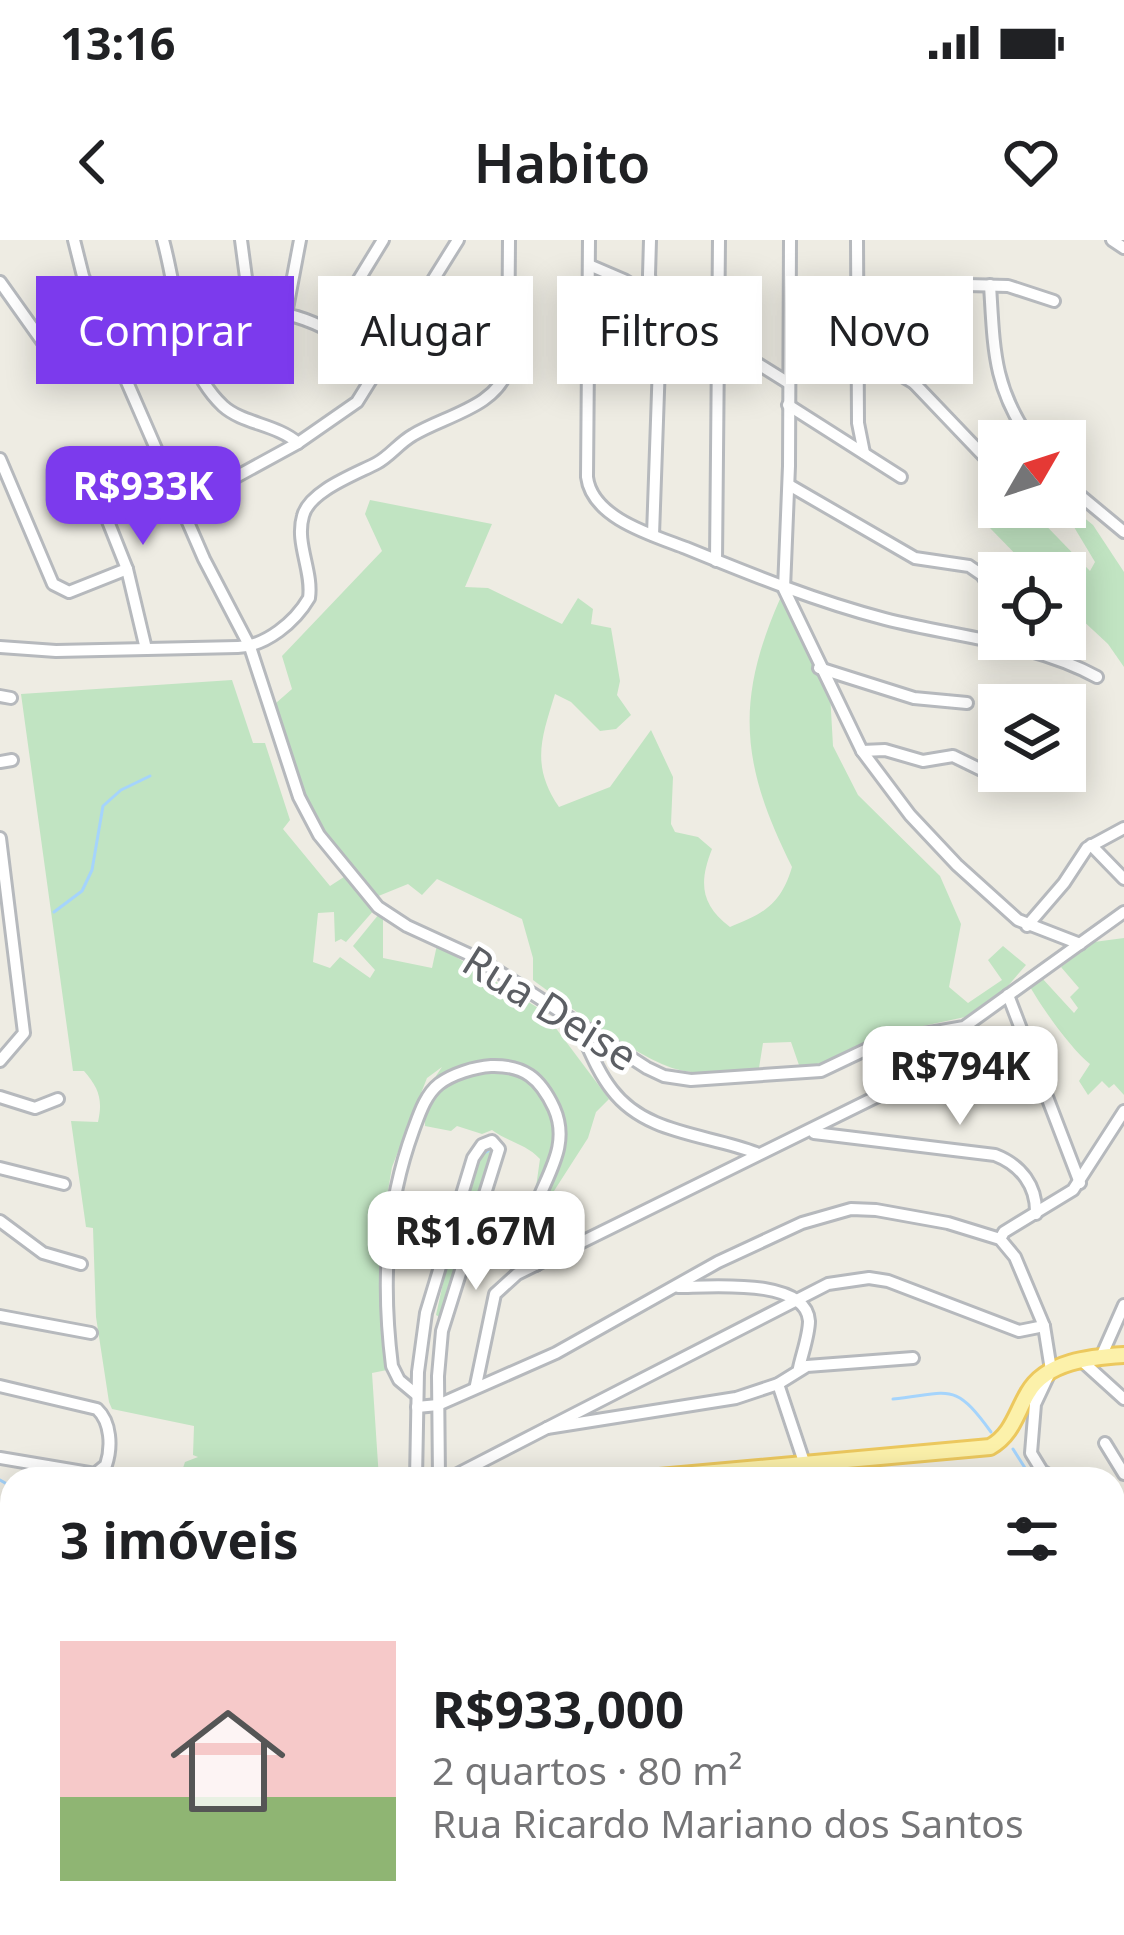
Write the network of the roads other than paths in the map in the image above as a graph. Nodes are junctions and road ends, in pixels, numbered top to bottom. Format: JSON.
{"nodes":[{"id":1,"x":74,"y":240,"type":"edge"},
{"id":2,"x":163,"y":240,"type":"edge"},
{"id":3,"x":241,"y":240,"type":"edge"},
{"id":4,"x":300,"y":240,"type":"edge"},
{"id":5,"x":383,"y":240,"type":"edge"},
{"id":6,"x":458,"y":240,"type":"edge"},
{"id":7,"x":508,"y":240,"type":"edge"},
{"id":8,"x":589,"y":240,"type":"edge"},
{"id":9,"x":650,"y":240,"type":"edge"},
{"id":10,"x":719,"y":240,"type":"edge"},
{"id":11,"x":790,"y":240,"type":"edge"},
{"id":12,"x":857,"y":240,"type":"edge"},
{"id":13,"x":1112,"y":240,"type":"edge"},
{"id":14,"x":1124,"y":248,"type":"edge"},
{"id":15,"x":589,"y":265,"type":"junction"},
{"id":16,"x":83,"y":276,"type":"edge"},
{"id":17,"x":170,"y":276,"type":"edge"},
{"id":18,"x":246,"y":276,"type":"edge"},
{"id":19,"x":293,"y":276,"type":"edge"},
{"id":20,"x":361,"y":276,"type":"edge"},
{"id":21,"x":435,"y":276,"type":"edge"},
{"id":22,"x":610,"y":276,"type":"edge"},
{"id":23,"x":652,"y":276,"type":"edge"},
{"id":24,"x":719,"y":276,"type":"edge"},
{"id":25,"x":789,"y":276,"type":"edge"},
{"id":26,"x":857,"y":276,"type":"edge"},
{"id":27,"x":0,"y":282,"type":"edge"},
{"id":28,"x":973,"y":285,"type":"edge"},
{"id":29,"x":990,"y":285,"type":"junction"},
{"id":30,"x":1054,"y":301,"type":"dead end"},
{"id":31,"x":36,"y":333,"type":"edge"},
{"id":32,"x":128,"y":384,"type":"edge"},
{"id":33,"x":210,"y":384,"type":"edge"},
{"id":34,"x":370,"y":384,"type":"edge"},
{"id":35,"x":658,"y":384,"type":"edge"},
{"id":36,"x":718,"y":384,"type":"edge"},
{"id":37,"x":787,"y":384,"type":"edge"},
{"id":38,"x":858,"y":384,"type":"edge"},
{"id":39,"x":916,"y":384,"type":"edge"},
{"id":40,"x":788,"y":405,"type":"junction"},
{"id":41,"x":1016,"y":420,"type":"edge"},
{"id":42,"x":858,"y":423,"type":"junction"},
{"id":43,"x":840,"y":437,"type":"junction"},
{"id":44,"x":298,"y":442,"type":"junction"},
{"id":45,"x":978,"y":450,"type":"edge"},
{"id":46,"x":864,"y":453,"type":"junction"},
{"id":47,"x":0,"y":459,"type":"edge"},
{"id":48,"x":86,"y":466,"type":"dead end"},
{"id":49,"x":901,"y":477,"type":"dead end"},
{"id":50,"x":789,"y":485,"type":"junction"},
{"id":51,"x":1086,"y":500,"type":"edge"},
{"id":52,"x":181,"y":507,"type":"junction"},
{"id":53,"x":1124,"y":532,"type":"edge"},
{"id":54,"x":652,"y":535,"type":"junction"},
{"id":55,"x":716,"y":561,"type":"junction"},
{"id":56,"x":127,"y":569,"type":"junction"},
{"id":57,"x":978,"y":572,"type":"edge"},
{"id":58,"x":784,"y":589,"type":"junction"},
{"id":59,"x":978,"y":640,"type":"edge"},
{"id":60,"x":0,"y":647,"type":"edge"},
{"id":61,"x":250,"y":647,"type":"junction"},
{"id":62,"x":146,"y":649,"type":"junction"},
{"id":63,"x":1059,"y":660,"type":"edge"},
{"id":64,"x":819,"y":668,"type":"junction"},
{"id":65,"x":1096,"y":677,"type":"dead end"},
{"id":66,"x":967,"y":703,"type":"dead end"},
{"id":67,"x":862,"y":751,"type":"junction"},
{"id":68,"x":978,"y":767,"type":"edge"},
{"id":69,"x":1124,"y":828,"type":"edge"},
{"id":70,"x":0,"y":838,"type":"edge"},
{"id":71,"x":1091,"y":845,"type":"junction"},
{"id":72,"x":1124,"y":879,"type":"edge"},
{"id":73,"x":2,"y":882,"type":"edge"},
{"id":74,"x":1124,"y":912,"type":"edge"},
{"id":75,"x":1027,"y":926,"type":"junction"},
{"id":76,"x":1080,"y":944,"type":"junction"},
{"id":77,"x":1008,"y":995,"type":"junction"},
{"id":78,"x":577,"y":1023,"type":"junction"},
{"id":79,"x":0,"y":1061,"type":"edge"},
{"id":80,"x":986,"y":1070,"type":"dead end"},
{"id":81,"x":0,"y":1097,"type":"edge"},
{"id":82,"x":58,"y":1099,"type":"dead end"},
{"id":83,"x":1123,"y":1117,"type":"edge"},
{"id":84,"x":808,"y":1133,"type":"junction"},
{"id":85,"x":756,"y":1153,"type":"junction"},
{"id":86,"x":0,"y":1168,"type":"edge"},
{"id":87,"x":1080,"y":1183,"type":"junction"},
{"id":88,"x":64,"y":1184,"type":"dead end"},
{"id":89,"x":1036,"y":1214,"type":"junction"},
{"id":90,"x":0,"y":1221,"type":"edge"},
{"id":91,"x":1000,"y":1239,"type":"junction"},
{"id":92,"x":81,"y":1264,"type":"dead end"},
{"id":93,"x":536,"y":1265,"type":"junction"},
{"id":94,"x":678,"y":1287,"type":"junction"},
{"id":95,"x":796,"y":1299,"type":"junction"},
{"id":96,"x":1124,"y":1305,"type":"edge"},
{"id":97,"x":0,"y":1316,"type":"edge"},
{"id":98,"x":1044,"y":1327,"type":"junction"},
{"id":99,"x":91,"y":1333,"type":"dead end"},
{"id":100,"x":1124,"y":1355,"type":"edge"},
{"id":101,"x":1101,"y":1357,"type":"junction"},
{"id":102,"x":913,"y":1358,"type":"dead end"},
{"id":103,"x":1082,"y":1361,"type":"junction"},
{"id":104,"x":799,"y":1368,"type":"junction"},
{"id":105,"x":1051,"y":1370,"type":"junction"},
{"id":106,"x":778,"y":1384,"type":"junction"},
{"id":107,"x":476,"y":1385,"type":"junction"},
{"id":108,"x":0,"y":1386,"type":"edge"},
{"id":109,"x":1124,"y":1399,"type":"edge"},
{"id":110,"x":417,"y":1401,"type":"junction"},
{"id":111,"x":438,"y":1405,"type":"junction"},
{"id":112,"x":590,"y":1405,"type":"junction"},
{"id":113,"x":594,"y":1420,"type":"junction"},
{"id":114,"x":547,"y":1428,"type":"junction"},
{"id":115,"x":1105,"y":1443,"type":"dead end"},
{"id":116,"x":0,"y":1458,"type":"edge"},
{"id":117,"x":851,"y":1459,"type":"junction"},
{"id":118,"x":16,"y":1462,"type":"junction"},
{"id":119,"x":17,"y":1467,"type":"edge"},
{"id":120,"x":44,"y":1467,"type":"edge"},
{"id":121,"x":104,"y":1467,"type":"edge"},
{"id":122,"x":416,"y":1467,"type":"edge"},
{"id":123,"x":439,"y":1467,"type":"edge"},
{"id":124,"x":471,"y":1467,"type":"edge"},
{"id":125,"x":797,"y":1467,"type":"edge"},
{"id":126,"x":808,"y":1467,"type":"edge"},
{"id":127,"x":837,"y":1467,"type":"edge"},
{"id":128,"x":1039,"y":1467,"type":"edge"},
{"id":129,"x":1120,"y":1467,"type":"edge"}],
"edges":[{"from":1,"to":16,"type":"street","name":"Rua Deise"},
{"from":2,"to":17,"type":"street"},
{"from":3,"to":18,"type":"street"},
{"from":4,"to":19,"type":"street"},
{"from":5,"to":20,"type":"street"},
{"from":6,"to":21,"type":"street"},
{"from":7,"to":61,"type":"street"},
{"from":8,"to":15,"type":"street"},
{"from":9,"to":23,"type":"street"},
{"from":10,"to":24,"type":"street"},
{"from":11,"to":25,"type":"street"},
{"from":12,"to":26,"type":"street"},
{"from":13,"to":14,"type":"street"},
{"from":15,"to":22,"type":"street"},
{"from":15,"to":54,"type":"street"},
{"from":27,"to":31,"type":"street"},
{"from":28,"to":29,"type":"street"},
{"from":29,"to":30,"type":"street"},
{"from":29,"to":41,"type":"street"},
{"from":32,"to":52,"type":"street","name":"Rua Deise"},
{"from":33,"to":44,"type":"street"},
{"from":34,"to":44,"type":"street"},
{"from":35,"to":54,"type":"street"},
{"from":36,"to":55,"type":"street"},
{"from":37,"to":40,"type":"street"},
{"from":38,"to":42,"type":"street"},
{"from":39,"to":45,"type":"street"},
{"from":40,"to":43,"type":"street"},
{"from":40,"to":50,"type":"street"},
{"from":42,"to":43,"type":"street"},
{"from":42,"to":46,"type":"street"},
{"from":43,"to":46,"type":"street"},
{"from":44,"to":52,"type":"street"},
{"from":46,"to":49,"type":"street"},
{"from":47,"to":56,"type":"street"},
{"from":48,"to":56,"type":"street"},
{"from":50,"to":57,"type":"street"},
{"from":50,"to":58,"type":"street"},
{"from":51,"to":53,"type":"street"},
{"from":52,"to":61,"type":"street","name":"Rua Deise"},
{"from":54,"to":55,"type":"street"},
{"from":55,"to":58,"type":"street"},
{"from":56,"to":62,"type":"street"},
{"from":58,"to":59,"type":"street"},
{"from":58,"to":64,"type":"street"},
{"from":60,"to":62,"type":"street"},
{"from":61,"to":62,"type":"street"},
{"from":61,"to":78,"type":"street","name":"Rua Deise"},
{"from":63,"to":65,"type":"street"},
{"from":64,"to":66,"type":"street"},
{"from":64,"to":67,"type":"street"},
{"from":67,"to":68,"type":"street"},
{"from":67,"to":75,"type":"street"},
{"from":69,"to":71,"type":"street"},
{"from":70,"to":73,"type":"street"},
{"from":71,"to":72,"type":"street"},
{"from":71,"to":75,"type":"street"},
{"from":73,"to":79,"type":"street"},
{"from":74,"to":76,"type":"street","name":"Rua Deise"},
{"from":75,"to":76,"type":"street"},
{"from":76,"to":77,"type":"street","name":"Rua Deise"},
{"from":77,"to":78,"type":"street","name":"Rua Deise"},
{"from":77,"to":87,"type":"street"},
{"from":78,"to":85,"type":"street"},
{"from":80,"to":84,"type":"street"},
{"from":81,"to":82,"type":"street"},
{"from":83,"to":87,"type":"street"},
{"from":84,"to":85,"type":"street"},
{"from":84,"to":89,"type":"street"},
{"from":85,"to":93,"type":"street"},
{"from":86,"to":88,"type":"street"},
{"from":87,"to":89,"type":"street"},
{"from":89,"to":91,"type":"street"},
{"from":90,"to":92,"type":"street"},
{"from":91,"to":94,"type":"street"},
{"from":91,"to":98,"type":"street"},
{"from":93,"to":107,"type":"street"},
{"from":93,"to":110,"type":"street"},
{"from":94,"to":95,"type":"street"},
{"from":94,"to":107,"type":"street"},
{"from":95,"to":98,"type":"street"},
{"from":95,"to":104,"type":"street"},
{"from":95,"to":112,"type":"street"},
{"from":96,"to":101,"type":"street"},
{"from":97,"to":99,"type":"street"},
{"from":98,"to":105,"type":"street"},
{"from":100,"to":101,"type":"main road"},
{"from":101,"to":103,"type":"main road"},
{"from":102,"to":104,"type":"street"},
{"from":103,"to":105,"type":"main road"},
{"from":103,"to":109,"type":"street"},
{"from":104,"to":106,"type":"street"},
{"from":105,"to":117,"type":"main road"},
{"from":105,"to":128,"type":"street"},
{"from":106,"to":113,"type":"street"},
{"from":106,"to":125,"type":"street"},
{"from":107,"to":111,"type":"street"},
{"from":108,"to":121,"type":"street"},
{"from":110,"to":111,"type":"street"},
{"from":110,"to":111,"type":"street"},
{"from":110,"to":122,"type":"street"},
{"from":111,"to":123,"type":"street"},
{"from":112,"to":113,"type":"street"},
{"from":112,"to":114,"type":"street"},
{"from":113,"to":114,"type":"street"},
{"from":114,"to":124,"type":"street"},
{"from":115,"to":129,"type":"street"},
{"from":116,"to":118,"type":"street"},
{"from":117,"to":126,"type":"main road"},
{"from":117,"to":127,"type":"street"},
{"from":118,"to":119,"type":"street"},
{"from":118,"to":120,"type":"street"}]}
